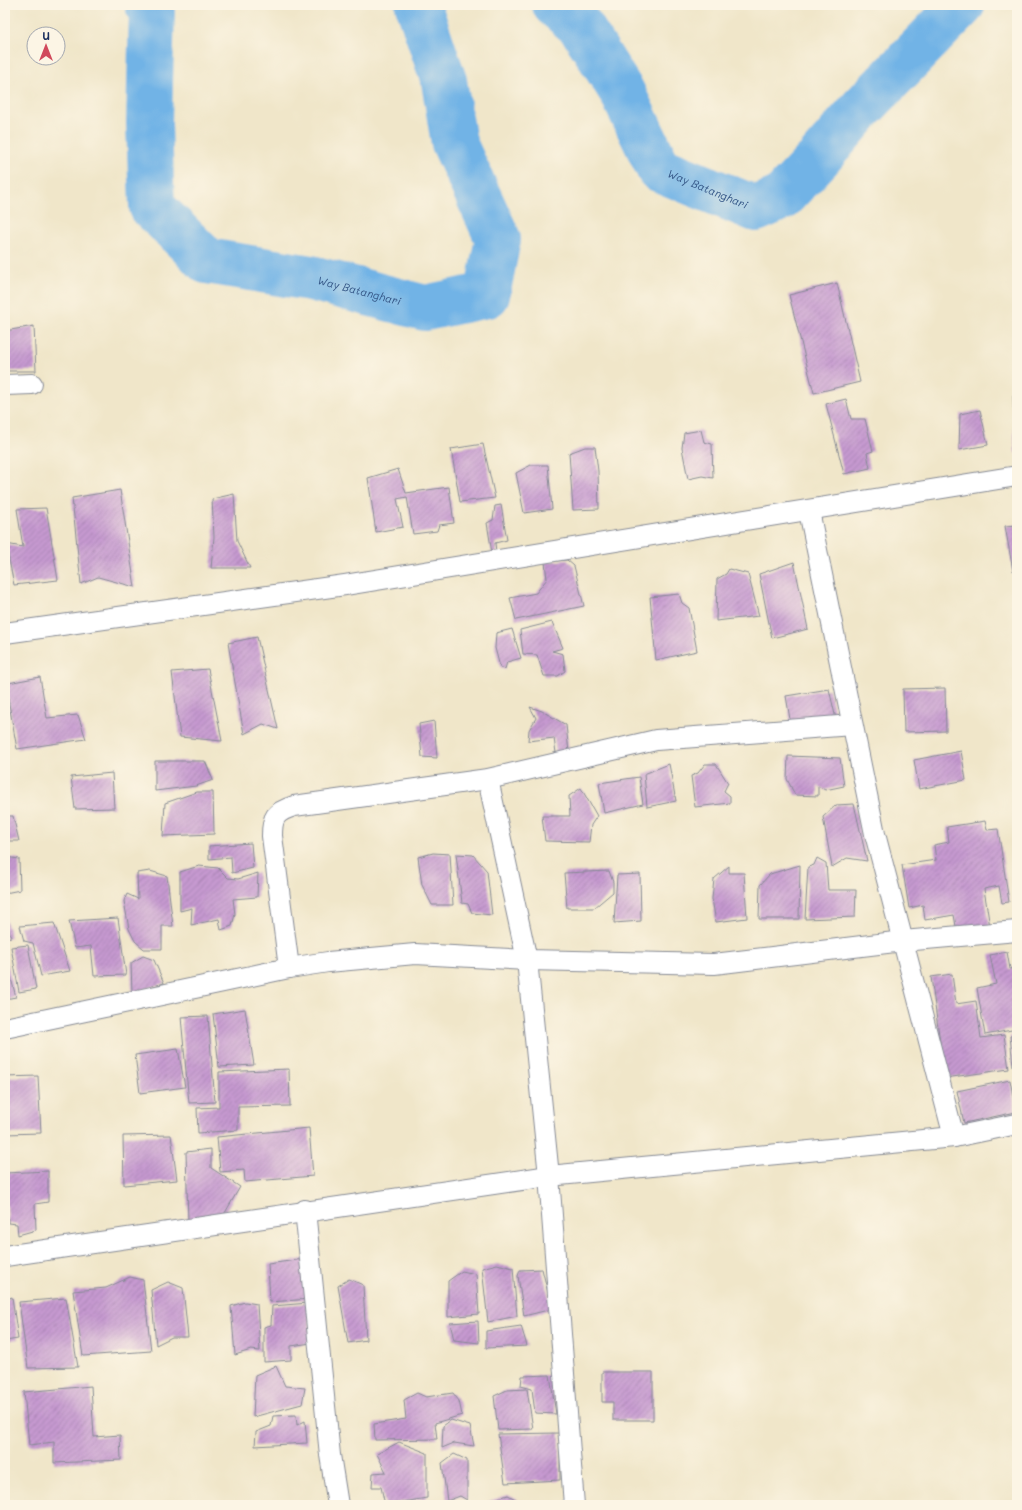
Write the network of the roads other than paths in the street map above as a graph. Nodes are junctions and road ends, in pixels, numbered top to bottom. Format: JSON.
{"nodes":[{"id":1,"x":32,"y":384,"type":"dead end"},
{"id":2,"x":5,"y":385,"type":"edge"},
{"id":3,"x":1017,"y":476,"type":"edge"},
{"id":4,"x":809,"y":511,"type":"junction"},
{"id":5,"x":5,"y":633,"type":"edge"},
{"id":6,"x":852,"y":725,"type":"junction"},
{"id":7,"x":488,"y":778,"type":"junction"},
{"id":8,"x":1017,"y":931,"type":"edge"},
{"id":9,"x":903,"y":941,"type":"junction"},
{"id":10,"x":527,"y":960,"type":"junction"},
{"id":11,"x":289,"y":968,"type":"junction"},
{"id":12,"x":5,"y":1028,"type":"edge"},
{"id":13,"x":1017,"y":1124,"type":"edge"},
{"id":14,"x":954,"y":1137,"type":"junction"},
{"id":15,"x":549,"y":1176,"type":"junction"},
{"id":16,"x":305,"y":1210,"type":"junction"},
{"id":17,"x":5,"y":1256,"type":"edge"},
{"id":18,"x":338,"y":1505,"type":"edge"},
{"id":19,"x":574,"y":1505,"type":"edge"}],
"edges":[{"from":1,"to":2,"type":"street"},
{"from":3,"to":4,"type":"street"},
{"from":4,"to":5,"type":"street"},
{"from":4,"to":6,"type":"street"},
{"from":6,"to":7,"type":"street"},
{"from":6,"to":9,"type":"street"},
{"from":7,"to":10,"type":"street"},
{"from":7,"to":11,"type":"street"},
{"from":8,"to":9,"type":"street"},
{"from":9,"to":10,"type":"street"},
{"from":9,"to":14,"type":"street"},
{"from":10,"to":11,"type":"street"},
{"from":10,"to":15,"type":"street"},
{"from":11,"to":12,"type":"street"},
{"from":13,"to":14,"type":"street"},
{"from":14,"to":15,"type":"street"},
{"from":15,"to":16,"type":"street"},
{"from":15,"to":19,"type":"street"},
{"from":16,"to":17,"type":"street"},
{"from":16,"to":18,"type":"street"}]}
